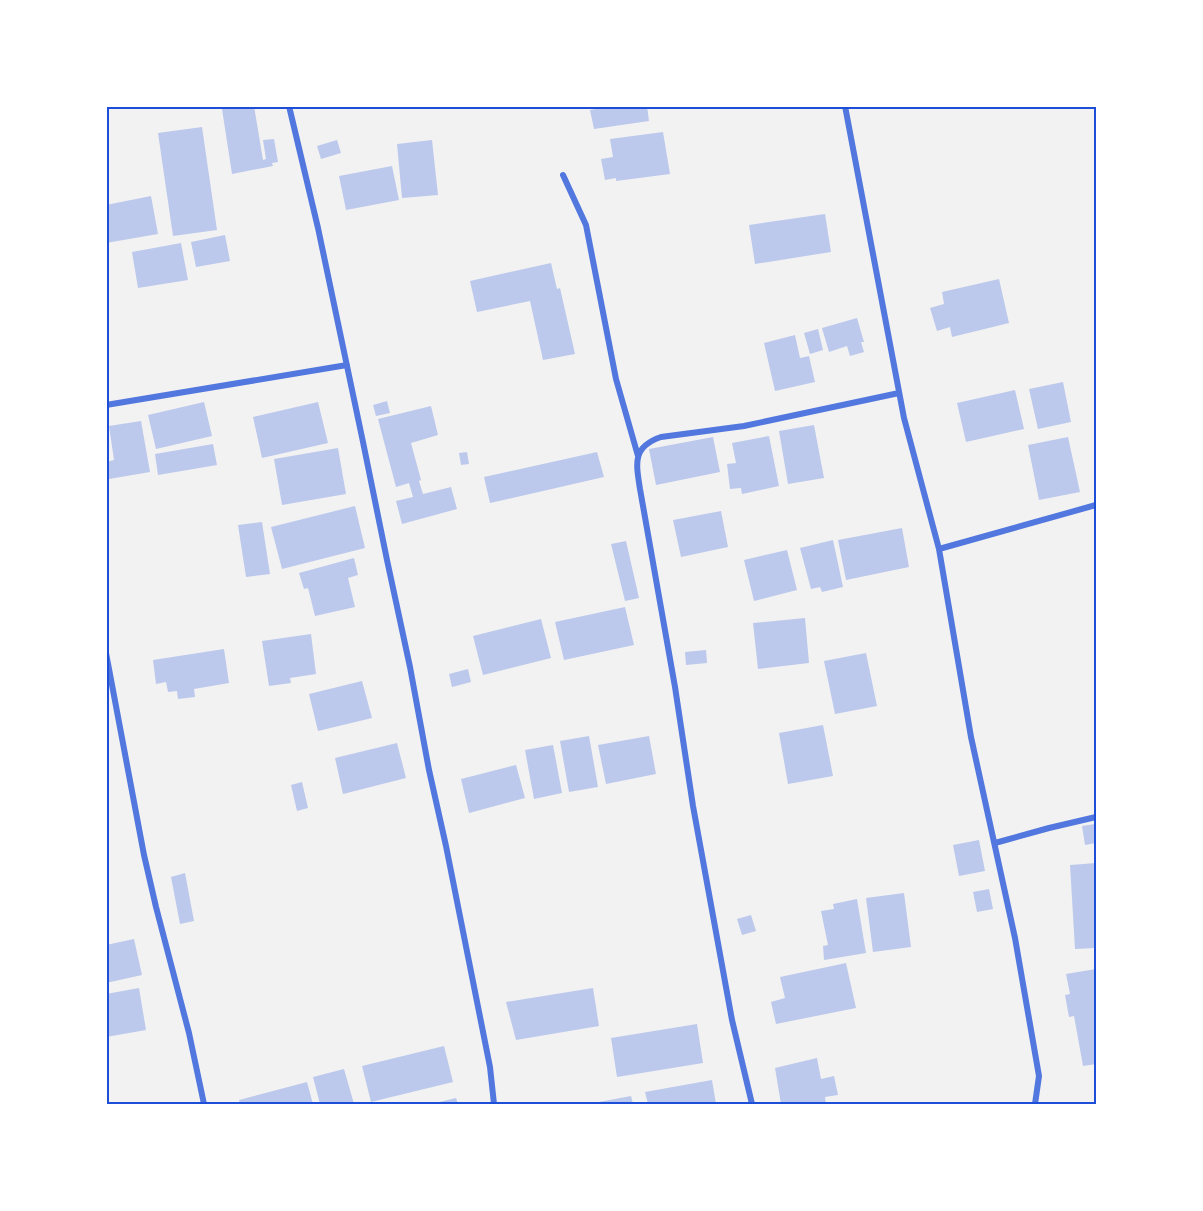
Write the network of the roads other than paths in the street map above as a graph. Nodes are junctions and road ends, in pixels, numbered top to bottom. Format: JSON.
{"nodes":[{"id":1,"x":289,"y":106,"type":"edge"},
{"id":2,"x":845,"y":106,"type":"edge"},
{"id":3,"x":563,"y":175,"type":"dead end"},
{"id":4,"x":347,"y":365,"type":"junction"},
{"id":5,"x":899,"y":393,"type":"junction"},
{"id":6,"x":106,"y":405,"type":"edge"},
{"id":7,"x":638,"y":456,"type":"junction"},
{"id":8,"x":1096,"y":505,"type":"edge"},
{"id":9,"x":939,"y":549,"type":"junction"},
{"id":10,"x":106,"y":653,"type":"edge"},
{"id":11,"x":1096,"y":817,"type":"edge"},
{"id":12,"x":995,"y":843,"type":"junction"},
{"id":13,"x":204,"y":1104,"type":"edge"},
{"id":14,"x":494,"y":1104,"type":"edge"},
{"id":15,"x":752,"y":1104,"type":"edge"},
{"id":16,"x":1035,"y":1104,"type":"edge"}],
"edges":[{"from":1,"to":4,"type":"street"},
{"from":2,"to":5,"type":"street"},
{"from":3,"to":7,"type":"street"},
{"from":4,"to":6,"type":"street"},
{"from":4,"to":14,"type":"street"},
{"from":5,"to":7,"type":"street"},
{"from":5,"to":9,"type":"street"},
{"from":7,"to":15,"type":"street"},
{"from":8,"to":9,"type":"street"},
{"from":9,"to":12,"type":"street"},
{"from":10,"to":13,"type":"street"},
{"from":11,"to":12,"type":"street"},
{"from":12,"to":16,"type":"street"}]}
